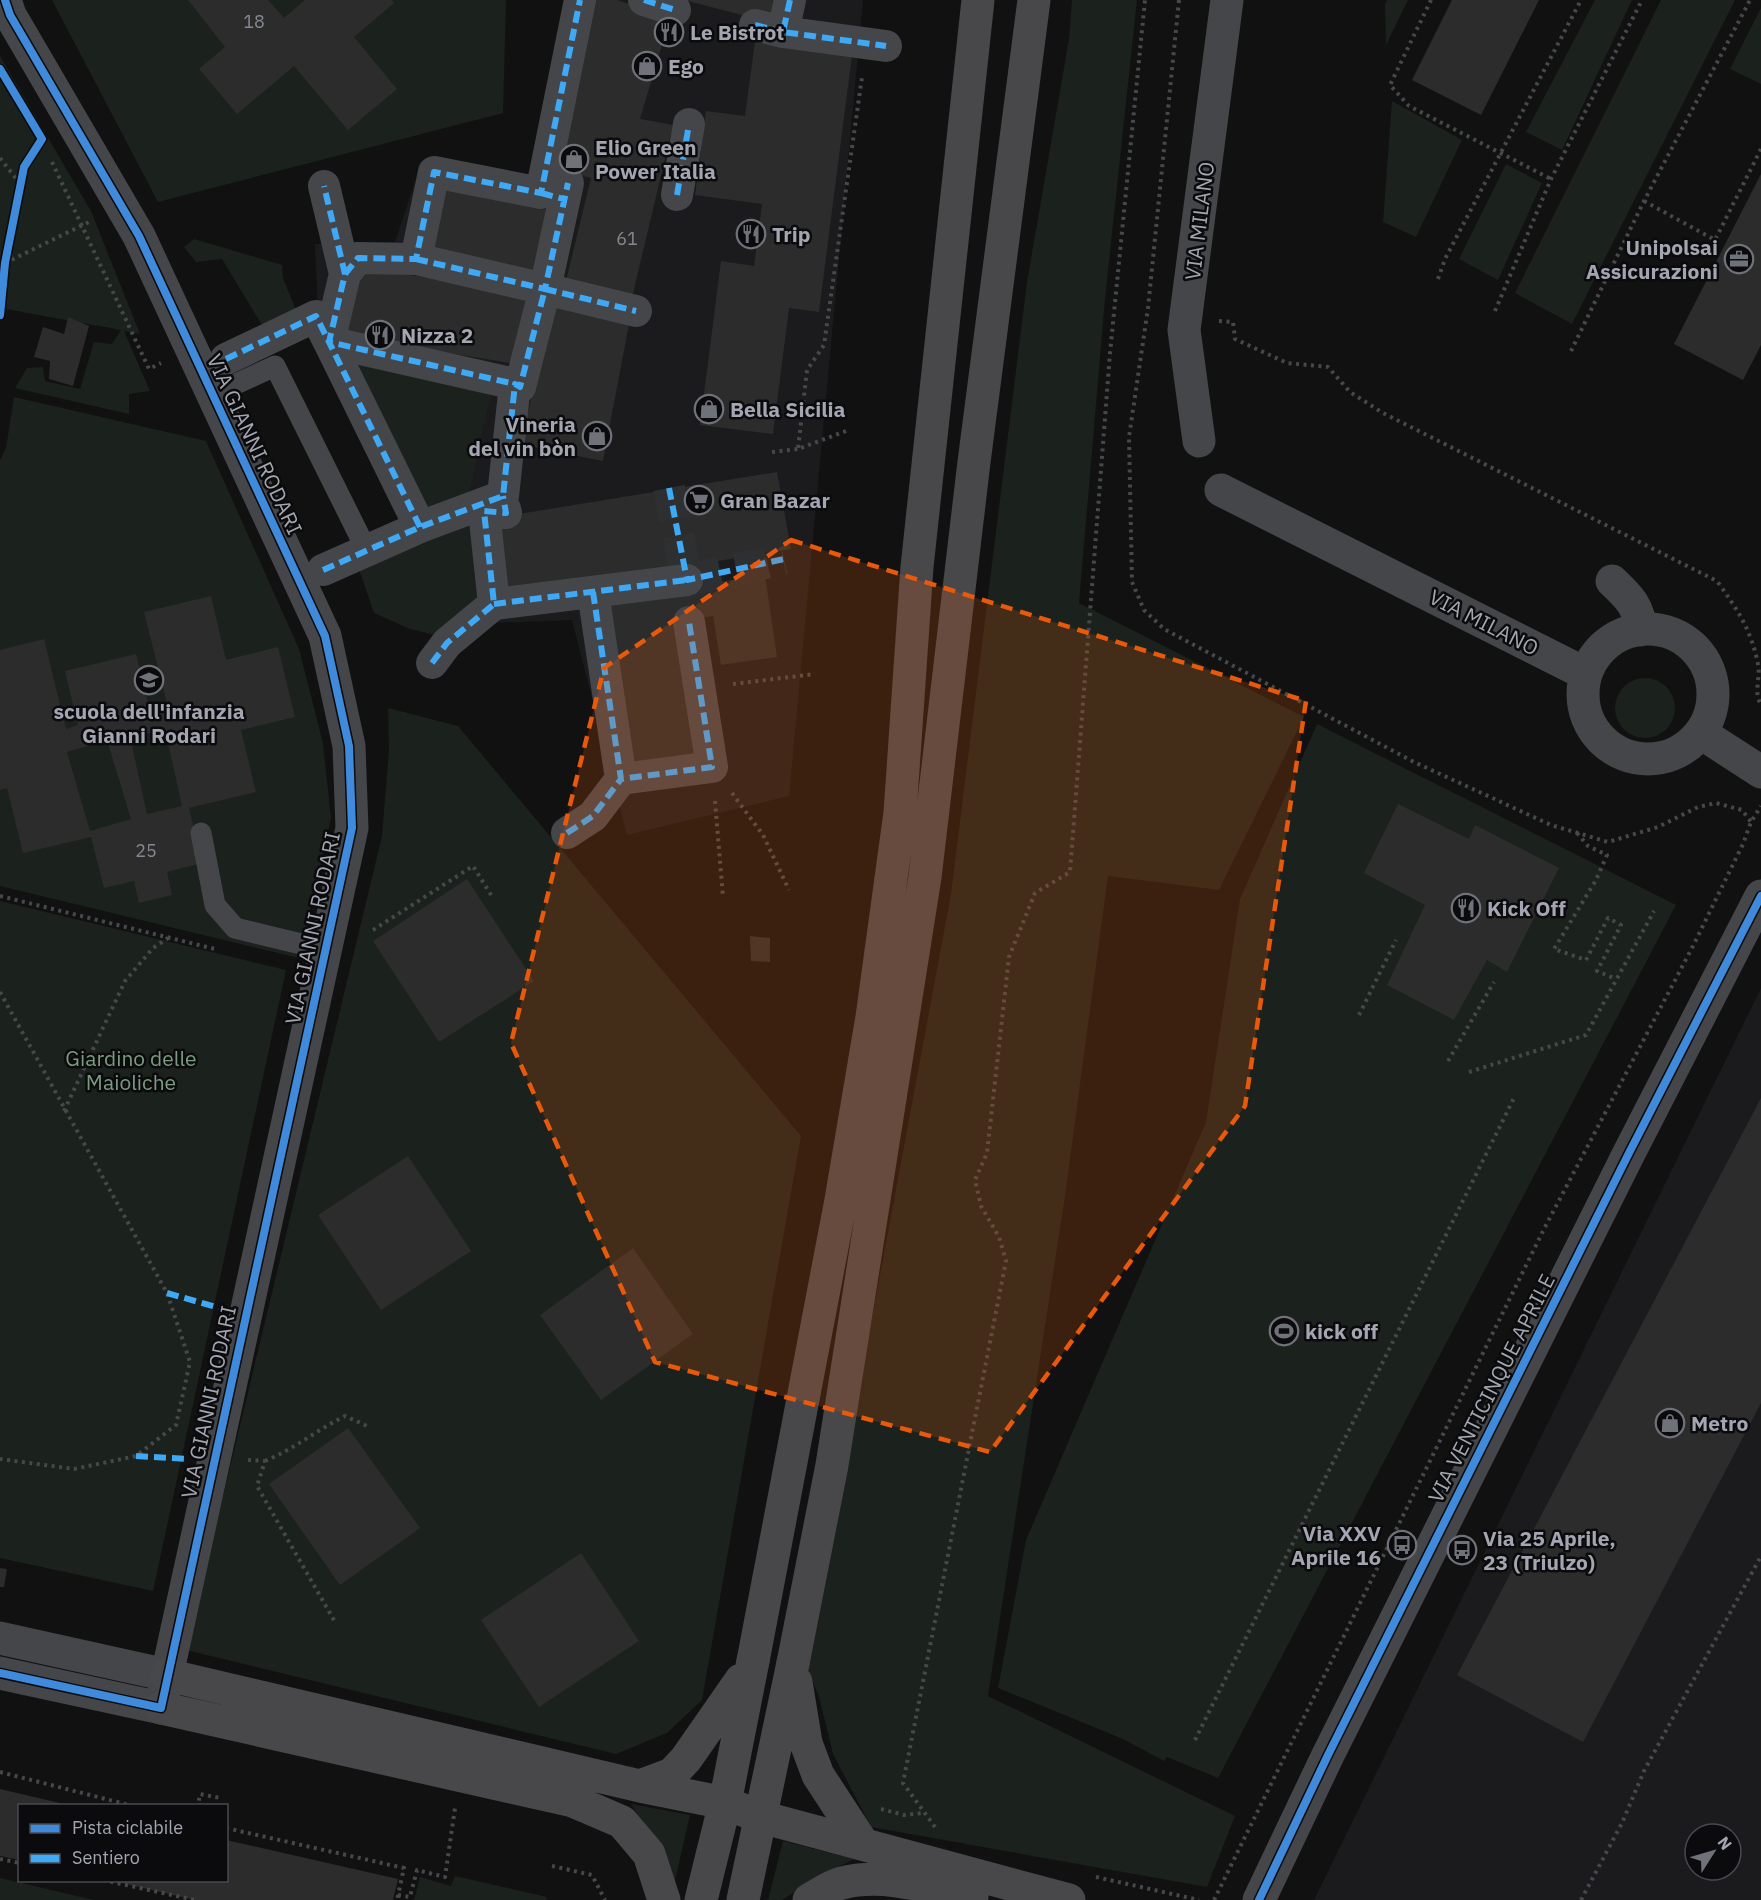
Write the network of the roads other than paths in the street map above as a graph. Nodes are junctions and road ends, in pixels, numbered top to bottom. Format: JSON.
{"nodes":[{"id":1,"x":5,"y":0,"type":"edge"},
{"id":2,"x":580,"y":0,"type":"edge"},
{"id":3,"x":644,"y":0,"type":"edge"},
{"id":4,"x":790,"y":0,"type":"edge"},
{"id":5,"x":963,"y":0,"type":"edge"},
{"id":6,"x":978,"y":0,"type":"edge"},
{"id":7,"x":1034,"y":0,"type":"edge"},
{"id":8,"x":1227,"y":0,"type":"edge"},
{"id":9,"x":675,"y":9,"type":"dead end"},
{"id":10,"x":877,"y":44,"type":"road end"},
{"id":11,"x":689,"y":124,"type":"dead end"},
{"id":12,"x":324,"y":186,"type":"dead end"},
{"id":13,"x":558,"y":192,"type":"junction"},
{"id":14,"x":677,"y":195,"type":"dead end"},
{"id":15,"x":953,"y":218,"type":"junction"},
{"id":16,"x":416,"y":259,"type":"junction"},
{"id":17,"x":345,"y":274,"type":"junction"},
{"id":18,"x":545,"y":289,"type":"junction"},
{"id":19,"x":636,"y":311,"type":"dead end"},
{"id":20,"x":329,"y":342,"type":"junction"},
{"id":21,"x":226,"y":359,"type":"dead end"},
{"id":22,"x":515,"y":384,"type":"junction"},
{"id":23,"x":212,"y":395,"type":"junction"},
{"id":24,"x":1199,"y":441,"type":"dead end"},
{"id":25,"x":1221,"y":490,"type":"dead end"},
{"id":26,"x":503,"y":496,"type":"junction"},
{"id":27,"x":420,"y":527,"type":"junction"},
{"id":28,"x":367,"y":551,"type":"junction"},
{"id":29,"x":323,"y":570,"type":"dead end"},
{"id":30,"x":687,"y":580,"type":"dead end"},
{"id":31,"x":1612,"y":581,"type":"dead end"},
{"id":32,"x":592,"y":592,"type":"junction"},
{"id":33,"x":494,"y":604,"type":"junction"},
{"id":34,"x":689,"y":622,"type":"dead end"},
{"id":35,"x":1640,"y":630,"type":"junction"},
{"id":36,"x":432,"y":663,"type":"dead end"},
{"id":37,"x":1586,"y":674,"type":"junction"},
{"id":38,"x":1701,"y":733,"type":"junction"},
{"id":39,"x":1761,"y":772,"type":"edge"},
{"id":40,"x":621,"y":779,"type":"junction"},
{"id":41,"x":201,"y":833,"type":"dead end"},
{"id":42,"x":567,"y":833,"type":"dead end"},
{"id":43,"x":1761,"y":896,"type":"edge"},
{"id":44,"x":326,"y":950,"type":"junction"},
{"id":45,"x":0,"y":1638,"type":"edge"},
{"id":46,"x":753,"y":1661,"type":"junction"},
{"id":47,"x":793,"y":1663,"type":"junction"},
{"id":48,"x":0,"y":1673,"type":"edge"},
{"id":49,"x":167,"y":1675,"type":"junction"},
{"id":50,"x":161,"y":1708,"type":"junction"},
{"id":51,"x":1328,"y":1755,"type":"junction"},
{"id":52,"x":640,"y":1786,"type":"junction"},
{"id":53,"x":725,"y":1803,"type":"junction"},
{"id":54,"x":761,"y":1817,"type":"junction"},
{"id":55,"x":863,"y":1844,"type":"junction"},
{"id":56,"x":664,"y":1900,"type":"edge"},
{"id":57,"x":701,"y":1900,"type":"edge"},
{"id":58,"x":743,"y":1900,"type":"edge"},
{"id":59,"x":809,"y":1900,"type":"edge"},
{"id":60,"x":989,"y":1900,"type":"edge"},
{"id":61,"x":1070,"y":1900,"type":"edge"},
{"id":62,"x":1235,"y":1900,"type":"edge"},
{"id":63,"x":1259,"y":1900,"type":"edge"}],
"edges":[{"from":1,"to":23,"type":"street","name":"VIA GIANNI RODARI"},
{"from":2,"to":13,"type":"street"},
{"from":3,"to":9,"type":"street"},
{"from":4,"to":10,"type":"street"},
{"from":5,"to":15,"type":"main road"},
{"from":6,"to":15,"type":"main road"},
{"from":7,"to":47,"type":"main road"},
{"from":8,"to":24,"type":"street","name":"VIA MILANO"},
{"from":11,"to":14,"type":"street"},
{"from":12,"to":17,"type":"street"},
{"from":13,"to":16,"type":"street"},
{"from":13,"to":18,"type":"street"},
{"from":15,"to":46,"type":"main road"},
{"from":16,"to":17,"type":"street"},
{"from":16,"to":18,"type":"street"},
{"from":17,"to":20,"type":"street"},
{"from":18,"to":19,"type":"street"},
{"from":18,"to":22,"type":"street"},
{"from":20,"to":21,"type":"street"},
{"from":20,"to":22,"type":"street"},
{"from":20,"to":27,"type":"street"},
{"from":22,"to":26,"type":"street"},
{"from":23,"to":28,"type":"lane"},
{"from":23,"to":44,"type":"street","name":"VIA GIANNI RODARI"},
{"from":25,"to":37,"type":"street","name":"VIA MILANO"},
{"from":26,"to":27,"type":"street"},
{"from":26,"to":33,"type":"street"},
{"from":27,"to":28,"type":"street"},
{"from":28,"to":29,"type":"street"},
{"from":30,"to":32,"type":"street"},
{"from":31,"to":35,"type":"street"},
{"from":32,"to":33,"type":"street"},
{"from":32,"to":40,"type":"street"},
{"from":33,"to":36,"type":"street"},
{"from":34,"to":40,"type":"street"},
{"from":35,"to":37,"type":"street"},
{"from":35,"to":38,"type":"street"},
{"from":37,"to":38,"type":"street"},
{"from":38,"to":39,"type":"street"},
{"from":40,"to":42,"type":"street"},
{"from":41,"to":44,"type":"lane"},
{"from":43,"to":51,"type":"street","name":"VIA VENTICINQUE APRILE"},
{"from":44,"to":49,"type":"street","name":"VIA GIANNI RODARI"},
{"from":45,"to":49,"type":"street"},
{"from":46,"to":52,"type":"main road"},
{"from":46,"to":53,"type":"main road"},
{"from":47,"to":54,"type":"main road"},
{"from":47,"to":55,"type":"main road"},
{"from":48,"to":50,"type":"street"},
{"from":49,"to":50,"type":"street","name":"VIA GIANNI RODARI"},
{"from":49,"to":52,"type":"main road"},
{"from":50,"to":56,"type":"main road"},
{"from":51,"to":62,"type":"street","name":"VIA VENTICINQUE APRILE"},
{"from":51,"to":63,"type":"street","name":"VIA VENTICINQUE APRILE"},
{"from":52,"to":53,"type":"main road"},
{"from":53,"to":54,"type":"main road"},
{"from":53,"to":57,"type":"main road"},
{"from":54,"to":55,"type":"main road"},
{"from":54,"to":58,"type":"main road"},
{"from":55,"to":61,"type":"main road"},
{"from":59,"to":60,"type":"main road"}]}
